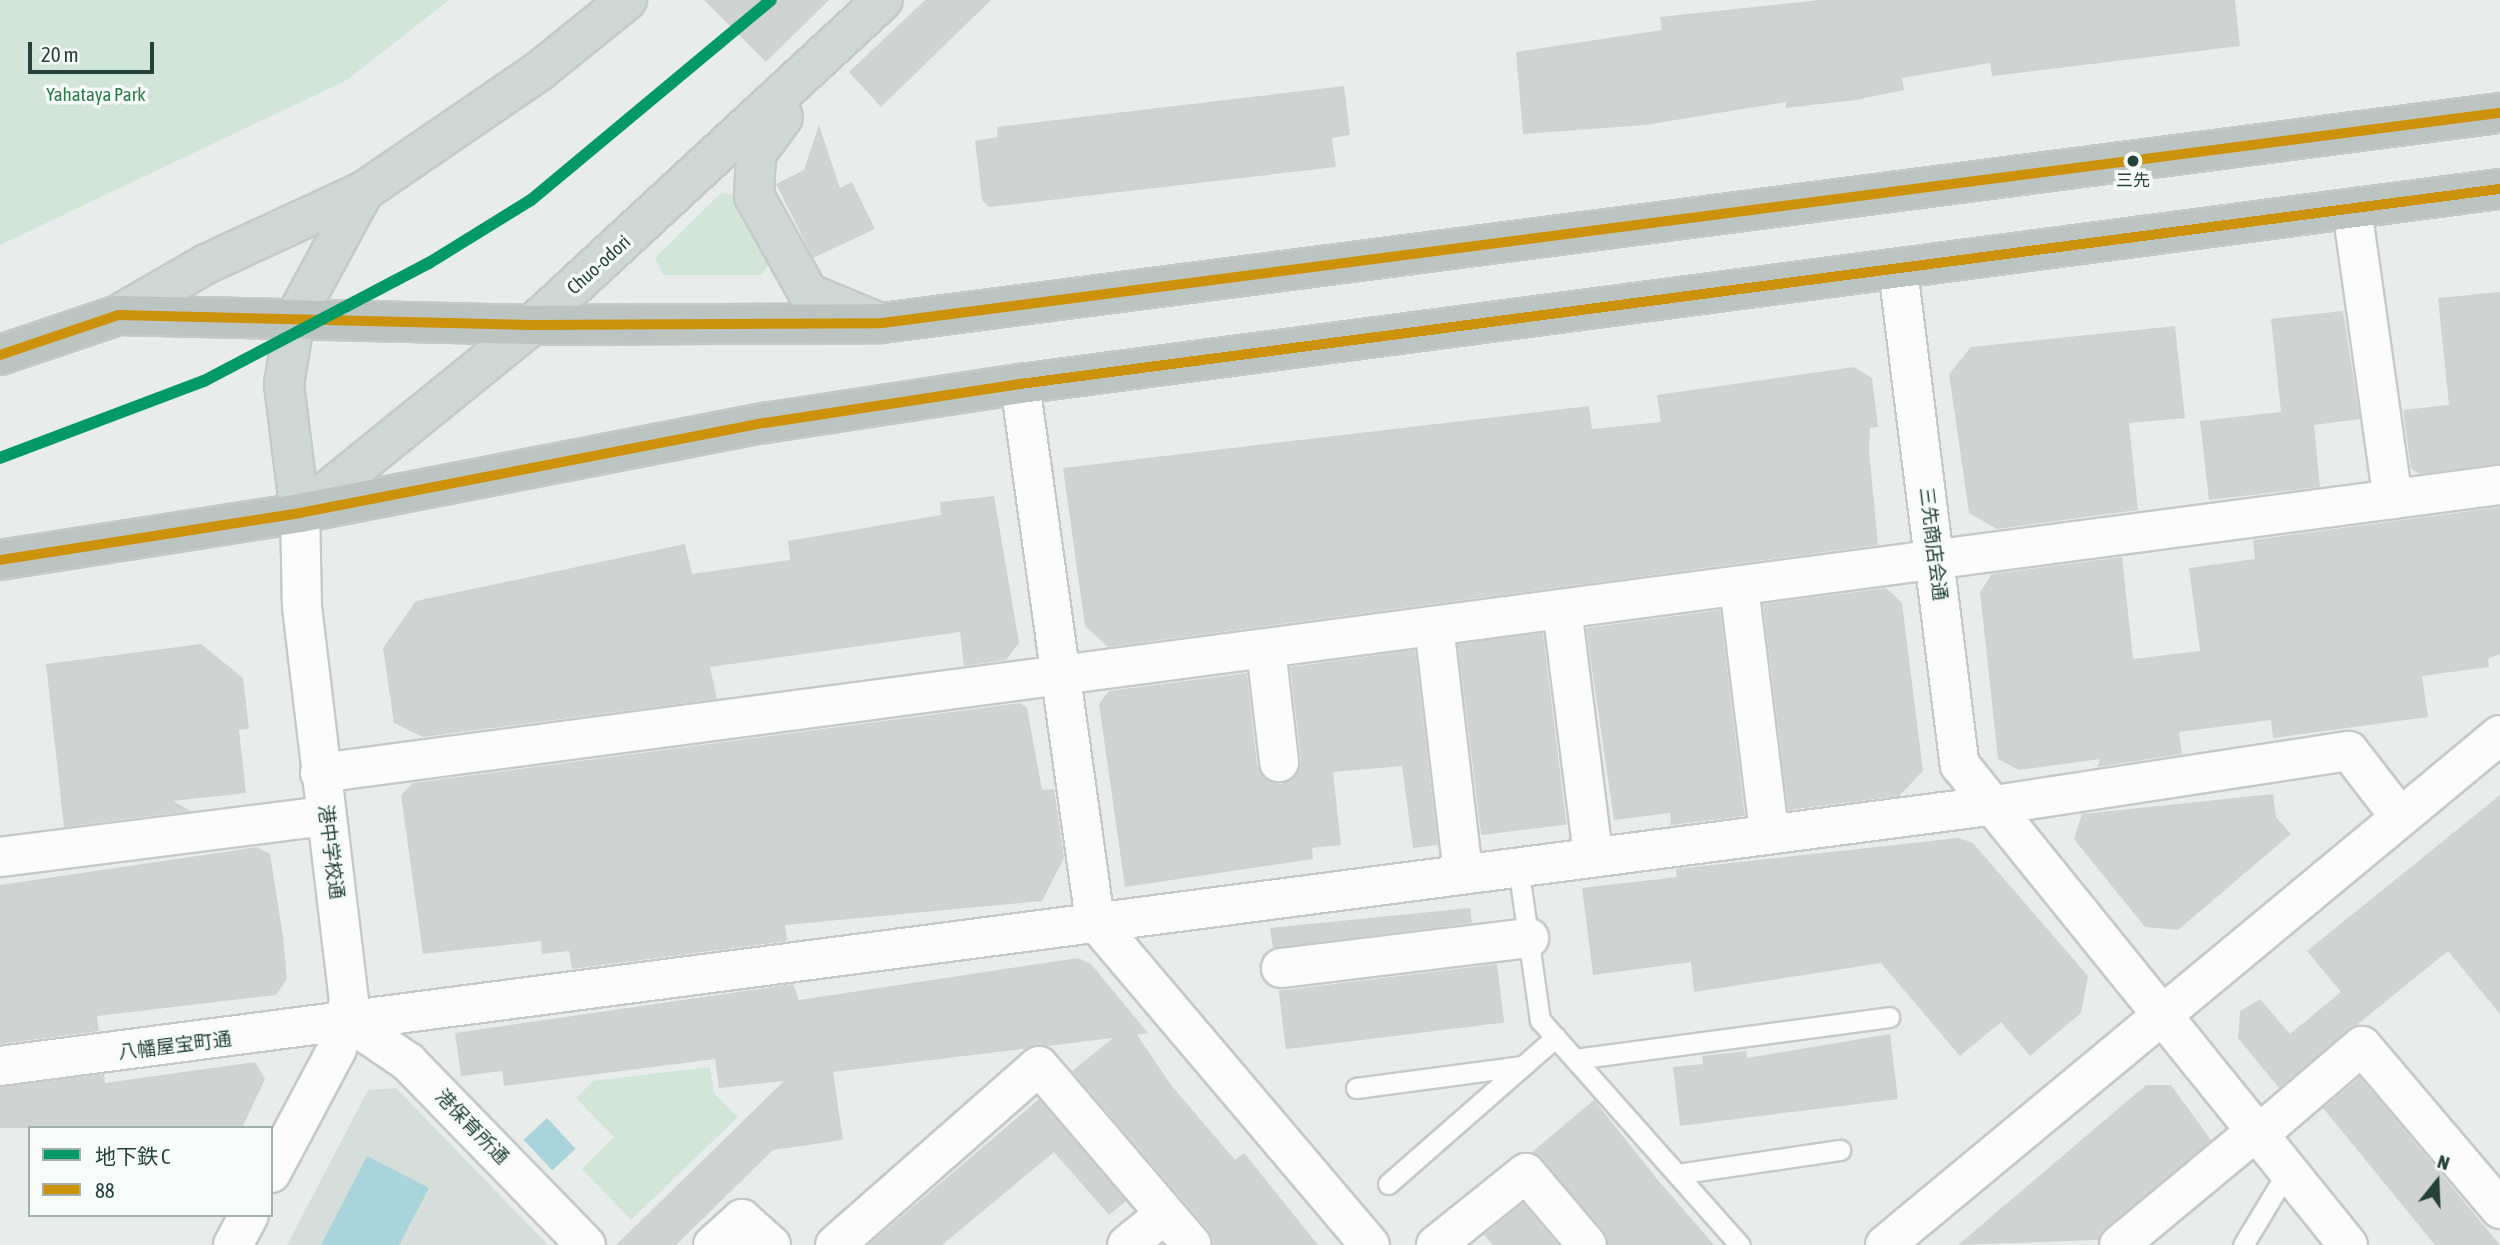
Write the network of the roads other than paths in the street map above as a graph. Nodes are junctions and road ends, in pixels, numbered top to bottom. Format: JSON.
{"nodes":[{"id":1,"x":627,"y":0,"type":"edge"},
{"id":2,"x":883,"y":0,"type":"edge"},
{"id":3,"x":802,"y":77,"type":"junction"},
{"id":4,"x":2500,"y":113,"type":"edge"},
{"id":5,"x":2500,"y":190,"type":"edge"},
{"id":6,"x":364,"y":191,"type":"junction"},
{"id":7,"x":2352,"y":209,"type":"junction"},
{"id":8,"x":1898,"y":270,"type":"junction"},
{"id":9,"x":118,"y":315,"type":"junction"},
{"id":10,"x":295,"y":318,"type":"junction"},
{"id":11,"x":882,"y":323,"type":"junction"},
{"id":12,"x":532,"y":325,"type":"junction"},
{"id":13,"x":0,"y":355,"type":"edge"},
{"id":14,"x":1020,"y":384,"type":"junction"},
{"id":15,"x":2500,"y":485,"type":"edge"},
{"id":16,"x":2393,"y":499,"type":"junction"},
{"id":17,"x":300,"y":513,"type":"junction"},
{"id":18,"x":1935,"y":558,"type":"junction"},
{"id":19,"x":0,"y":560,"type":"edge"},
{"id":20,"x":1739,"y":587,"type":"junction"},
{"id":21,"x":1562,"y":609,"type":"junction"},
{"id":22,"x":1434,"y":626,"type":"junction"},
{"id":23,"x":1266,"y":649,"type":"junction"},
{"id":24,"x":1058,"y":674,"type":"junction"},
{"id":25,"x":2500,"y":735,"type":"edge"},
{"id":26,"x":1279,"y":762,"type":"dead end"},
{"id":27,"x":320,"y":774,"type":"junction"},
{"id":28,"x":1995,"y":805,"type":"junction"},
{"id":29,"x":326,"y":816,"type":"junction"},
{"id":30,"x":2400,"y":817,"type":"junction"},
{"id":31,"x":1769,"y":831,"type":"junction"},
{"id":32,"x":1593,"y":855,"type":"junction"},
{"id":33,"x":0,"y":857,"type":"edge"},
{"id":34,"x":1518,"y":866,"type":"junction"},
{"id":35,"x":1463,"y":872,"type":"junction"},
{"id":36,"x":1095,"y":921,"type":"junction"},
{"id":37,"x":1529,"y":938,"type":"junction"},
{"id":38,"x":1281,"y":968,"type":"dead end"},
{"id":39,"x":2159,"y":1015,"type":"junction"},
{"id":40,"x":1889,"y":1017,"type":"dead end"},
{"id":41,"x":348,"y":1021,"type":"junction"},
{"id":42,"x":1556,"y":1037,"type":"junction"},
{"id":43,"x":1575,"y":1059,"type":"junction"},
{"id":44,"x":0,"y":1066,"type":"edge"},
{"id":45,"x":1521,"y":1066,"type":"junction"},
{"id":46,"x":1356,"y":1088,"type":"dead end"},
{"id":47,"x":2256,"y":1133,"type":"junction"},
{"id":48,"x":1840,"y":1150,"type":"dead end"},
{"id":49,"x":273,"y":1169,"type":"edge"},
{"id":50,"x":2287,"y":1172,"type":"junction"},
{"id":51,"x":1676,"y":1174,"type":"junction"},
{"id":52,"x":1388,"y":1184,"type":"dead end"},
{"id":53,"x":2500,"y":1209,"type":"edge"},
{"id":54,"x":1165,"y":1214,"type":"junction"},
{"id":55,"x":248,"y":1217,"type":"edge"},
{"id":56,"x":233,"y":1245,"type":"edge"},
{"id":57,"x":586,"y":1245,"type":"edge"},
{"id":58,"x":713,"y":1245,"type":"edge"},
{"id":59,"x":771,"y":1245,"type":"edge"},
{"id":60,"x":835,"y":1245,"type":"edge"},
{"id":61,"x":1127,"y":1245,"type":"edge"},
{"id":62,"x":1192,"y":1245,"type":"edge"},
{"id":63,"x":1370,"y":1245,"type":"edge"},
{"id":64,"x":1436,"y":1245,"type":"edge"},
{"id":65,"x":1587,"y":1245,"type":"edge"},
{"id":66,"x":1740,"y":1245,"type":"edge"},
{"id":67,"x":1885,"y":1245,"type":"edge"},
{"id":68,"x":2119,"y":1245,"type":"edge"},
{"id":69,"x":2243,"y":1245,"type":"edge"},
{"id":70,"x":2348,"y":1245,"type":"edge"}],
"edges":[{"from":1,"to":6,"type":"main road"},
{"from":2,"to":3,"type":"main road","name":"Chuo-odori"},
{"from":3,"to":11,"type":"main road"},
{"from":3,"to":12,"type":"main road","name":"Chuo-odori"},
{"from":4,"to":11,"type":"highway"},
{"from":5,"to":7,"type":"highway"},
{"from":6,"to":9,"type":"main road"},
{"from":6,"to":10,"type":"main road"},
{"from":7,"to":8,"type":"highway"},
{"from":7,"to":16,"type":"street"},
{"from":8,"to":14,"type":"highway"},
{"from":8,"to":18,"type":"street","name":"三先商店会通"},
{"from":9,"to":10,"type":"highway"},
{"from":9,"to":13,"type":"highway"},
{"from":10,"to":12,"type":"highway"},
{"from":10,"to":17,"type":"main road"},
{"from":11,"to":12,"type":"highway"},
{"from":12,"to":17,"type":"main road","name":"Chuo-odori"},
{"from":14,"to":17,"type":"highway"},
{"from":14,"to":24,"type":"street"},
{"from":15,"to":16,"type":"street"},
{"from":16,"to":18,"type":"street"},
{"from":17,"to":19,"type":"highway"},
{"from":17,"to":27,"type":"street","name":"港中学校通"},
{"from":18,"to":20,"type":"street"},
{"from":18,"to":28,"type":"street","name":"三先商店会通"},
{"from":20,"to":21,"type":"street"},
{"from":20,"to":31,"type":"street"},
{"from":21,"to":22,"type":"street"},
{"from":21,"to":32,"type":"street"},
{"from":22,"to":23,"type":"street"},
{"from":22,"to":35,"type":"street"},
{"from":23,"to":24,"type":"street"},
{"from":23,"to":26,"type":"street"},
{"from":24,"to":27,"type":"street"},
{"from":24,"to":36,"type":"street"},
{"from":25,"to":30,"type":"street"},
{"from":27,"to":29,"type":"street","name":"港中学校通"},
{"from":28,"to":30,"type":"street","name":"八幡屋宝町通"},
{"from":28,"to":31,"type":"street","name":"八幡屋宝町通"},
{"from":28,"to":39,"type":"street","name":"三先商店会通"},
{"from":29,"to":33,"type":"street"},
{"from":29,"to":41,"type":"street","name":"港中学校通"},
{"from":30,"to":39,"type":"street"},
{"from":31,"to":32,"type":"street","name":"八幡屋宝町通"},
{"from":32,"to":34,"type":"street","name":"八幡屋宝町通"},
{"from":34,"to":35,"type":"street","name":"八幡屋宝町通"},
{"from":34,"to":37,"type":"lane"},
{"from":35,"to":36,"type":"street","name":"八幡屋宝町通"},
{"from":36,"to":41,"type":"street","name":"八幡屋宝町通"},
{"from":36,"to":63,"type":"street"},
{"from":37,"to":38,"type":"street"},
{"from":37,"to":42,"type":"lane"},
{"from":39,"to":47,"type":"street","name":"三先商店会通"},
{"from":39,"to":67,"type":"street"},
{"from":40,"to":43,"type":"lane"},
{"from":41,"to":44,"type":"street","name":"八幡屋宝町通"},
{"from":41,"to":49,"type":"street"},
{"from":41,"to":57,"type":"street","name":"港保育所通"},
{"from":42,"to":43,"type":"lane"},
{"from":42,"to":45,"type":"lane"},
{"from":43,"to":51,"type":"lane"},
{"from":45,"to":46,"type":"lane"},
{"from":45,"to":52,"type":"lane"},
{"from":47,"to":50,"type":"street","name":"三先商店会通"},
{"from":47,"to":53,"type":"street"},
{"from":47,"to":68,"type":"street"},
{"from":48,"to":51,"type":"lane"},
{"from":50,"to":69,"type":"lane"},
{"from":50,"to":70,"type":"street","name":"三先商店会通"},
{"from":51,"to":66,"type":"lane"},
{"from":54,"to":60,"type":"street"},
{"from":54,"to":61,"type":"street"},
{"from":54,"to":62,"type":"street"},
{"from":55,"to":56,"type":"street"},
{"from":58,"to":59,"type":"street"},
{"from":64,"to":65,"type":"street"}]}
